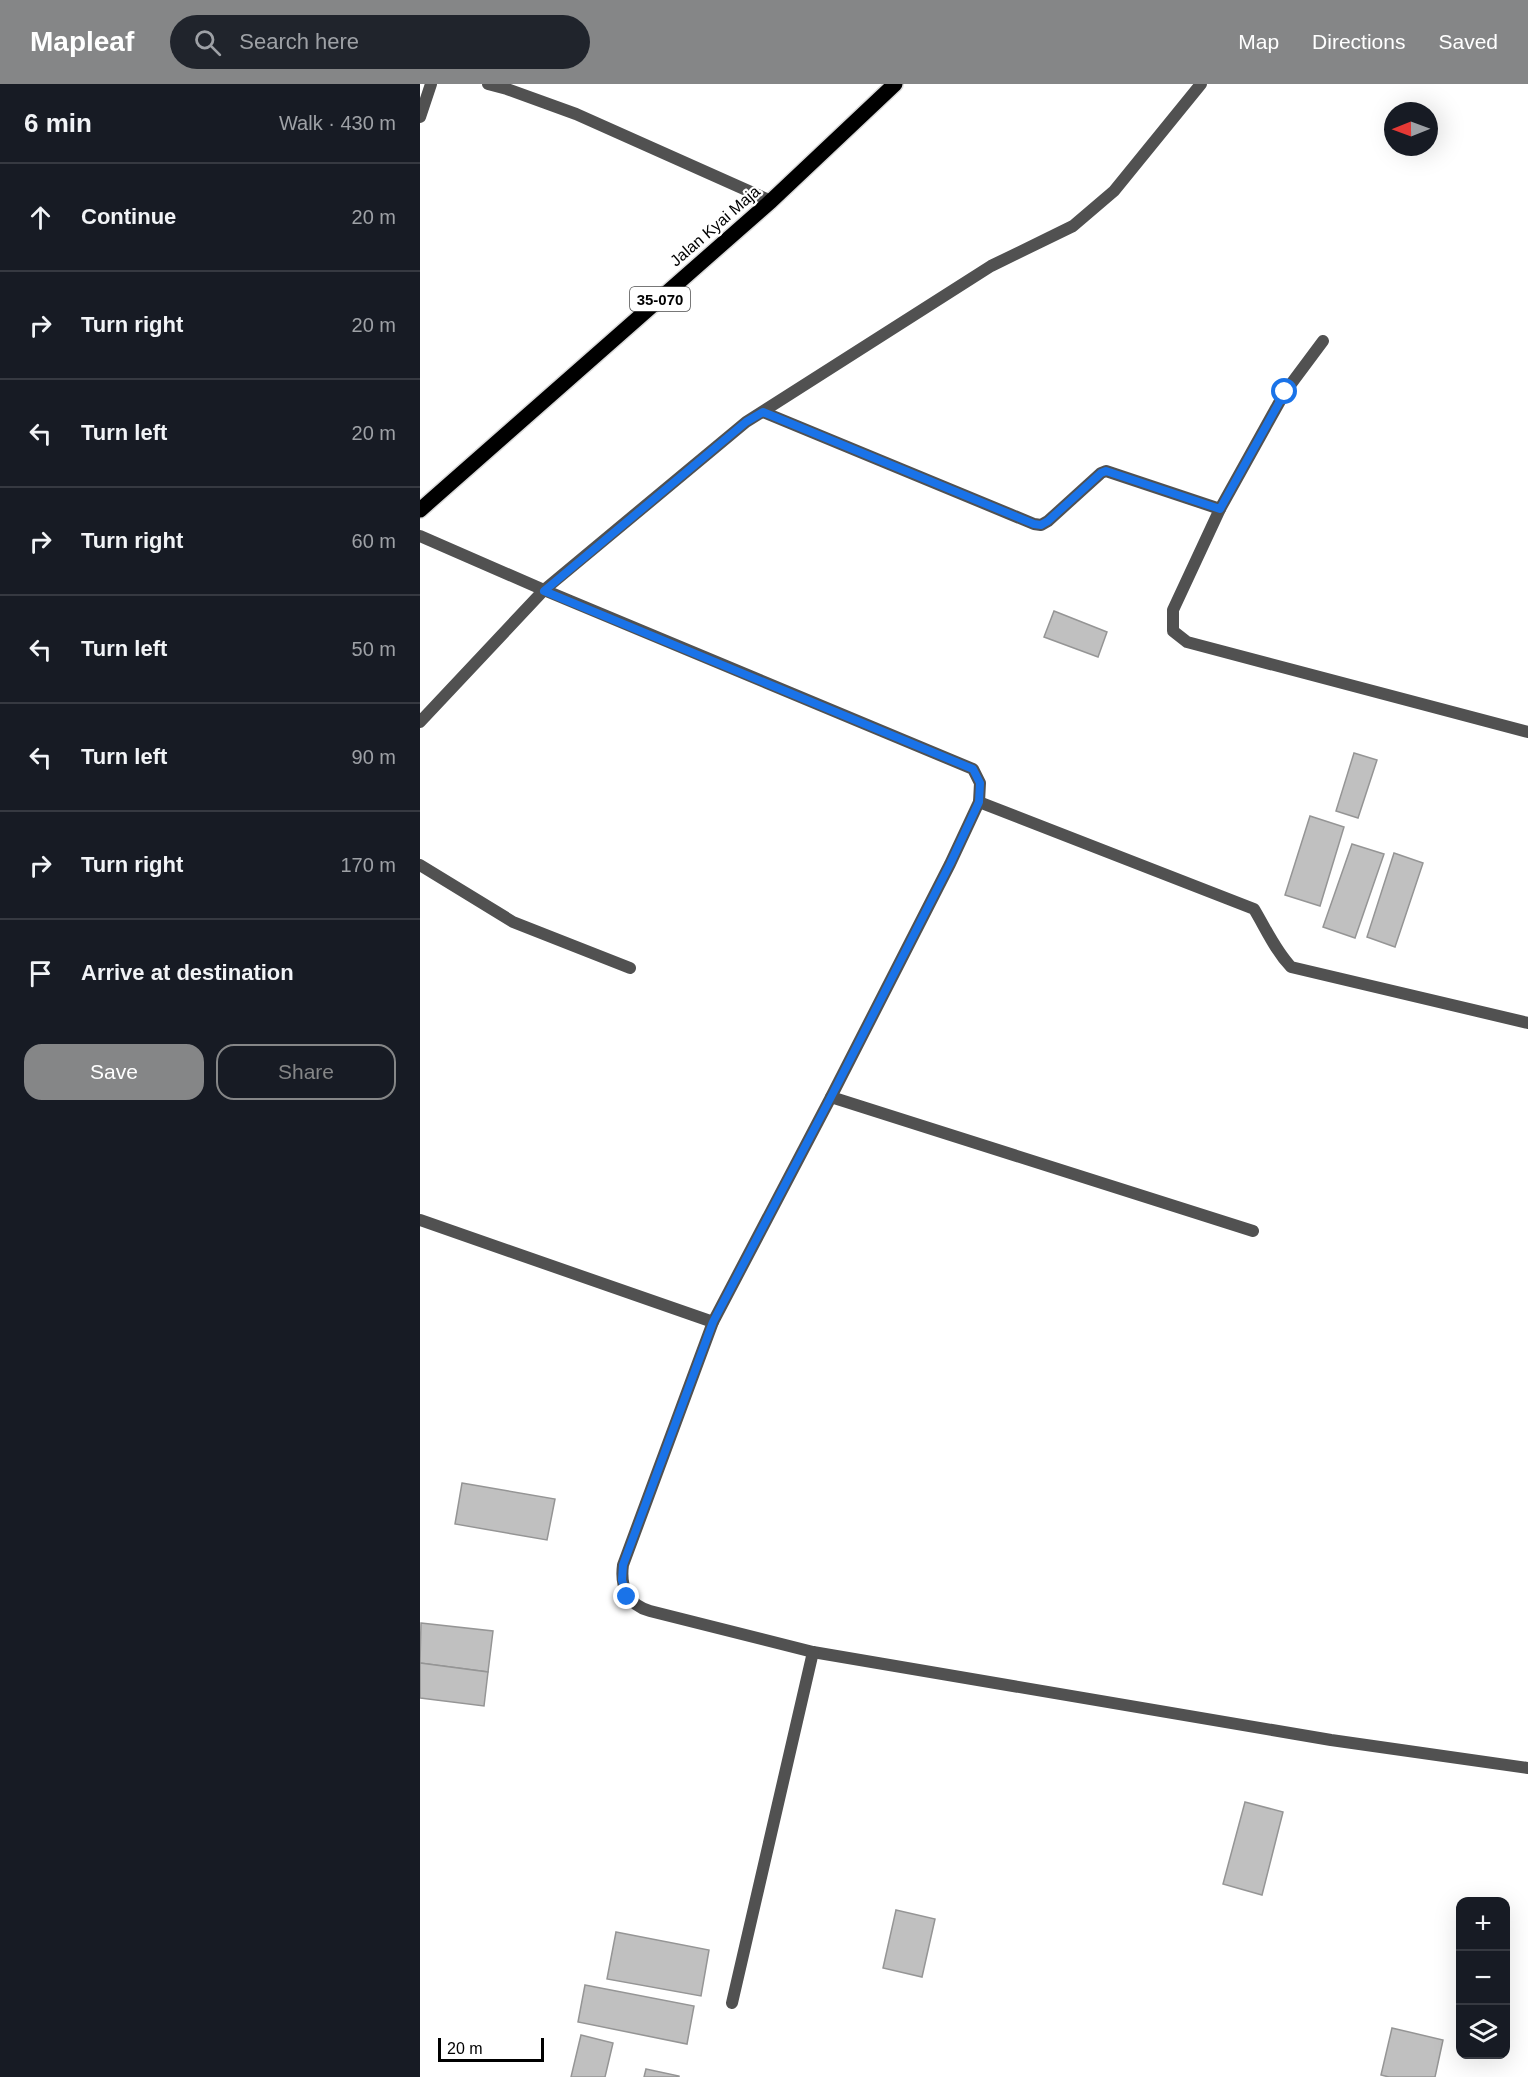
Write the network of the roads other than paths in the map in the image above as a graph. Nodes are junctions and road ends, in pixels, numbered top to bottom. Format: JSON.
{"nodes":[{"id":1,"x":431,"y":84,"type":"edge"},
{"id":2,"x":488,"y":84,"type":"edge"},
{"id":3,"x":895,"y":84,"type":"edge"},
{"id":4,"x":1201,"y":84,"type":"edge"},
{"id":5,"x":420,"y":117,"type":"edge"},
{"id":6,"x":771,"y":201,"type":"junction"},
{"id":7,"x":1323,"y":341,"type":"dead end"},
{"id":8,"x":763,"y":412,"type":"junction"},
{"id":9,"x":1220,"y":509,"type":"junction"},
{"id":10,"x":420,"y":510,"type":"edge"},
{"id":11,"x":420,"y":536,"type":"edge"},
{"id":12,"x":544,"y":591,"type":"junction"},
{"id":13,"x":420,"y":722,"type":"edge"},
{"id":14,"x":1528,"y":732,"type":"edge"},
{"id":15,"x":979,"y":802,"type":"junction"},
{"id":16,"x":420,"y":865,"type":"edge"},
{"id":17,"x":630,"y":968,"type":"dead end"},
{"id":18,"x":1528,"y":1023,"type":"edge"},
{"id":19,"x":831,"y":1097,"type":"junction"},
{"id":20,"x":420,"y":1220,"type":"edge"},
{"id":21,"x":1253,"y":1231,"type":"dead end"},
{"id":22,"x":713,"y":1322,"type":"junction"},
{"id":23,"x":813,"y":1652,"type":"junction"},
{"id":24,"x":1528,"y":1768,"type":"edge"},
{"id":25,"x":732,"y":2003,"type":"dead end"}],
"edges":[{"from":1,"to":5,"type":"street"},
{"from":2,"to":6,"type":"street"},
{"from":3,"to":6,"type":"main road","name":"Jalan Kyai Maja","number":"35-070"},
{"from":4,"to":8,"type":"street"},
{"from":6,"to":10,"type":"main road","name":"Jalan Kyai Maja","number":"35-070"},
{"from":7,"to":9,"type":"street"},
{"from":8,"to":9,"type":"street"},
{"from":8,"to":12,"type":"street"},
{"from":9,"to":14,"type":"street"},
{"from":11,"to":12,"type":"street"},
{"from":12,"to":13,"type":"street"},
{"from":12,"to":15,"type":"street"},
{"from":15,"to":18,"type":"street"},
{"from":15,"to":19,"type":"street"},
{"from":16,"to":17,"type":"street"},
{"from":19,"to":21,"type":"street"},
{"from":19,"to":22,"type":"street"},
{"from":20,"to":22,"type":"street"},
{"from":22,"to":23,"type":"street"},
{"from":23,"to":24,"type":"street"},
{"from":23,"to":25,"type":"street"}]}
